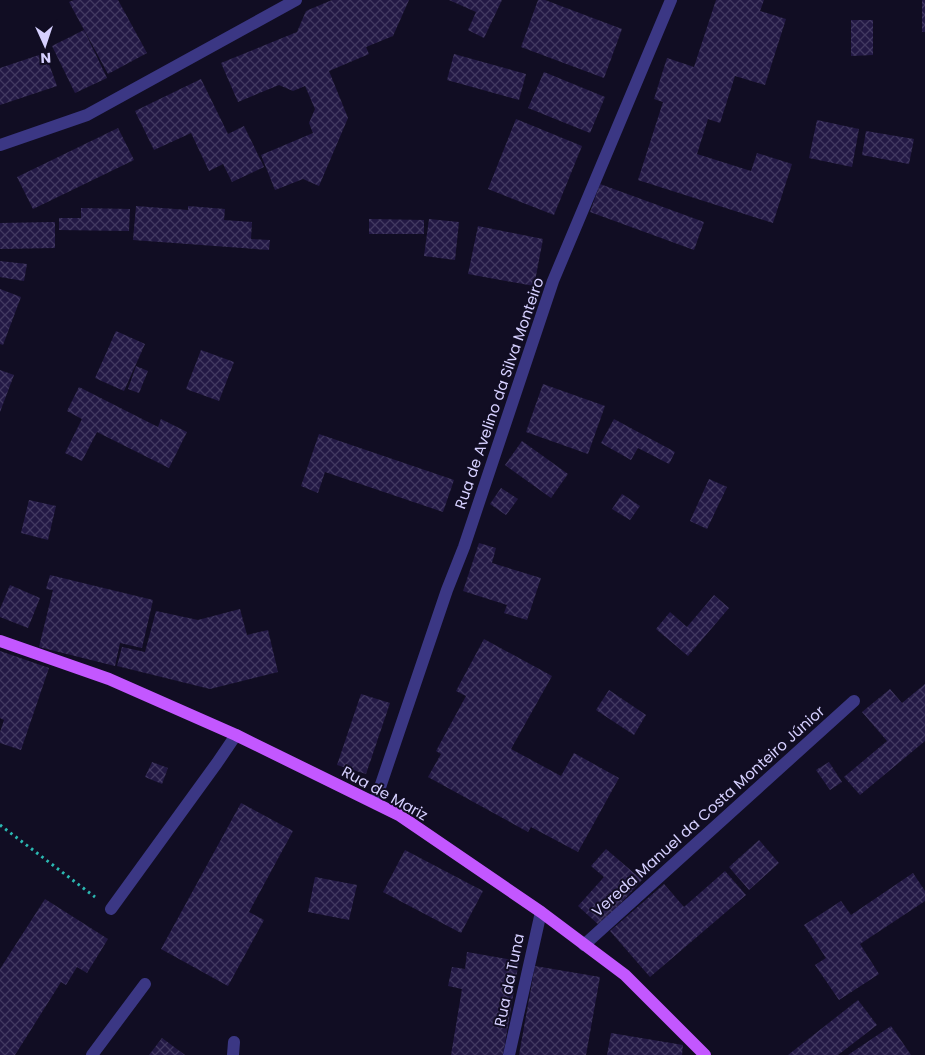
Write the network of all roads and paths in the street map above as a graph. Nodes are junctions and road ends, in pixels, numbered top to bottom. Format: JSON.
{"nodes":[{"id":1,"x":296,"y":0,"type":"edge"},
{"id":2,"x":671,"y":0,"type":"edge"},
{"id":3,"x":0,"y":145,"type":"edge"},
{"id":4,"x":0,"y":640,"type":"edge"},
{"id":5,"x":854,"y":701,"type":"dead end"},
{"id":6,"x":236,"y":735,"type":"junction"},
{"id":7,"x":374,"y":802,"type":"junction"},
{"id":8,"x":0,"y":825,"type":"edge"},
{"id":9,"x":111,"y":909,"type":"joint"},
{"id":10,"x":541,"y":912,"type":"junction"},
{"id":11,"x":584,"y":945,"type":"junction"},
{"id":12,"x":145,"y":984,"type":"dead end"},
{"id":13,"x":234,"y":1042,"type":"dead end"},
{"id":14,"x":92,"y":1055,"type":"edge"},
{"id":15,"x":233,"y":1055,"type":"edge"},
{"id":16,"x":510,"y":1055,"type":"edge"},
{"id":17,"x":705,"y":1055,"type":"edge"}],
"edges":[{"from":1,"to":3,"type":"street"},
{"from":2,"to":7,"type":"street","name":"Rua de Avelino da Silva Monteiro"},
{"from":4,"to":6,"type":"main road","name":"Rua de Mariz"},
{"from":5,"to":11,"type":"street","name":"Vereda Manuel da Costa Monteiro Júnior"},
{"from":6,"to":7,"type":"main road","name":"Rua de Mariz"},
{"from":6,"to":9,"type":"street"},
{"from":7,"to":10,"type":"main road","name":"Rua de Mariz"},
{"from":8,"to":9,"type":"path"},
{"from":10,"to":11,"type":"main road","name":"Rua de Mariz"},
{"from":10,"to":16,"type":"street","name":"Rua da Tuna"},
{"from":11,"to":17,"type":"main road","name":"Rua de Mariz"},
{"from":12,"to":14,"type":"street"},
{"from":13,"to":15,"type":"street"}]}
